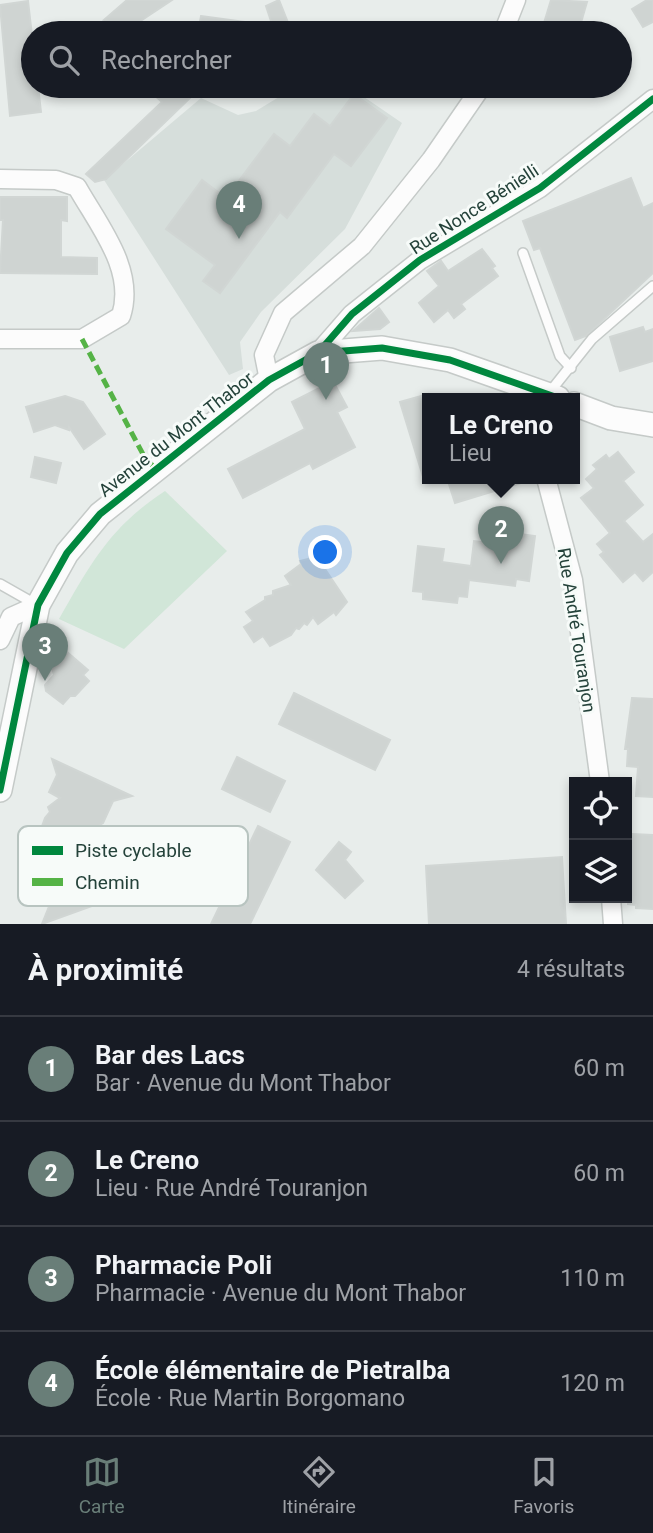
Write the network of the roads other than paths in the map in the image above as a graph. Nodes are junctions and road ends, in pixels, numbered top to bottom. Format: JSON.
{"nodes":[{"id":1,"x":516,"y":0,"type":"edge"},
{"id":2,"x":508,"y":21,"type":"edge"},
{"id":3,"x":474,"y":98,"type":"edge"},
{"id":4,"x":653,"y":99,"type":"edge"},
{"id":5,"x":0,"y":179,"type":"edge"},
{"id":6,"x":523,"y":253,"type":"dead end"},
{"id":7,"x":653,"y":286,"type":"edge"},
{"id":8,"x":0,"y":339,"type":"edge"},
{"id":9,"x":318,"y":353,"type":"junction"},
{"id":10,"x":571,"y":368,"type":"junction"},
{"id":11,"x":270,"y":380,"type":"junction"},
{"id":12,"x":542,"y":393,"type":"edge"},
{"id":13,"x":552,"y":393,"type":"edge"},
{"id":14,"x":580,"y":406,"type":"edge"},
{"id":15,"x":653,"y":425,"type":"edge"},
{"id":16,"x":548,"y":484,"type":"edge"},
{"id":17,"x":0,"y":583,"type":"edge"},
{"id":18,"x":38,"y":605,"type":"junction"},
{"id":19,"x":0,"y":640,"type":"edge"},
{"id":20,"x":7,"y":729,"type":"edge"},
{"id":21,"x":599,"y":777,"type":"edge"},
{"id":22,"x":0,"y":790,"type":"edge"},
{"id":23,"x":611,"y":903,"type":"edge"},
{"id":24,"x":613,"y":924,"type":"edge"}],
"edges":[{"from":1,"to":2,"type":"street"},
{"from":3,"to":11,"type":"street"},
{"from":4,"to":9,"type":"street","name":"Rue Nonce Bénielli"},
{"from":5,"to":8,"type":"street"},
{"from":6,"to":10,"type":"lane"},
{"from":7,"to":10,"type":"lane"},
{"from":9,"to":11,"type":"street","name":"Avenue du Mont Thabor"},
{"from":9,"to":12,"type":"street","name":"Avenue du Mont Thabor"},
{"from":10,"to":13,"type":"lane"},
{"from":11,"to":18,"type":"street","name":"Avenue du Mont Thabor"},
{"from":14,"to":15,"type":"street"},
{"from":16,"to":21,"type":"street","name":"Rue André Touranjon"},
{"from":17,"to":18,"type":"lane"},
{"from":18,"to":19,"type":"street"},
{"from":18,"to":20,"type":"street","name":"Avenue du Mont Thabor"},
{"from":20,"to":22,"type":"street","name":"Avenue du Mont Thabor"},
{"from":23,"to":24,"type":"street"}]}
